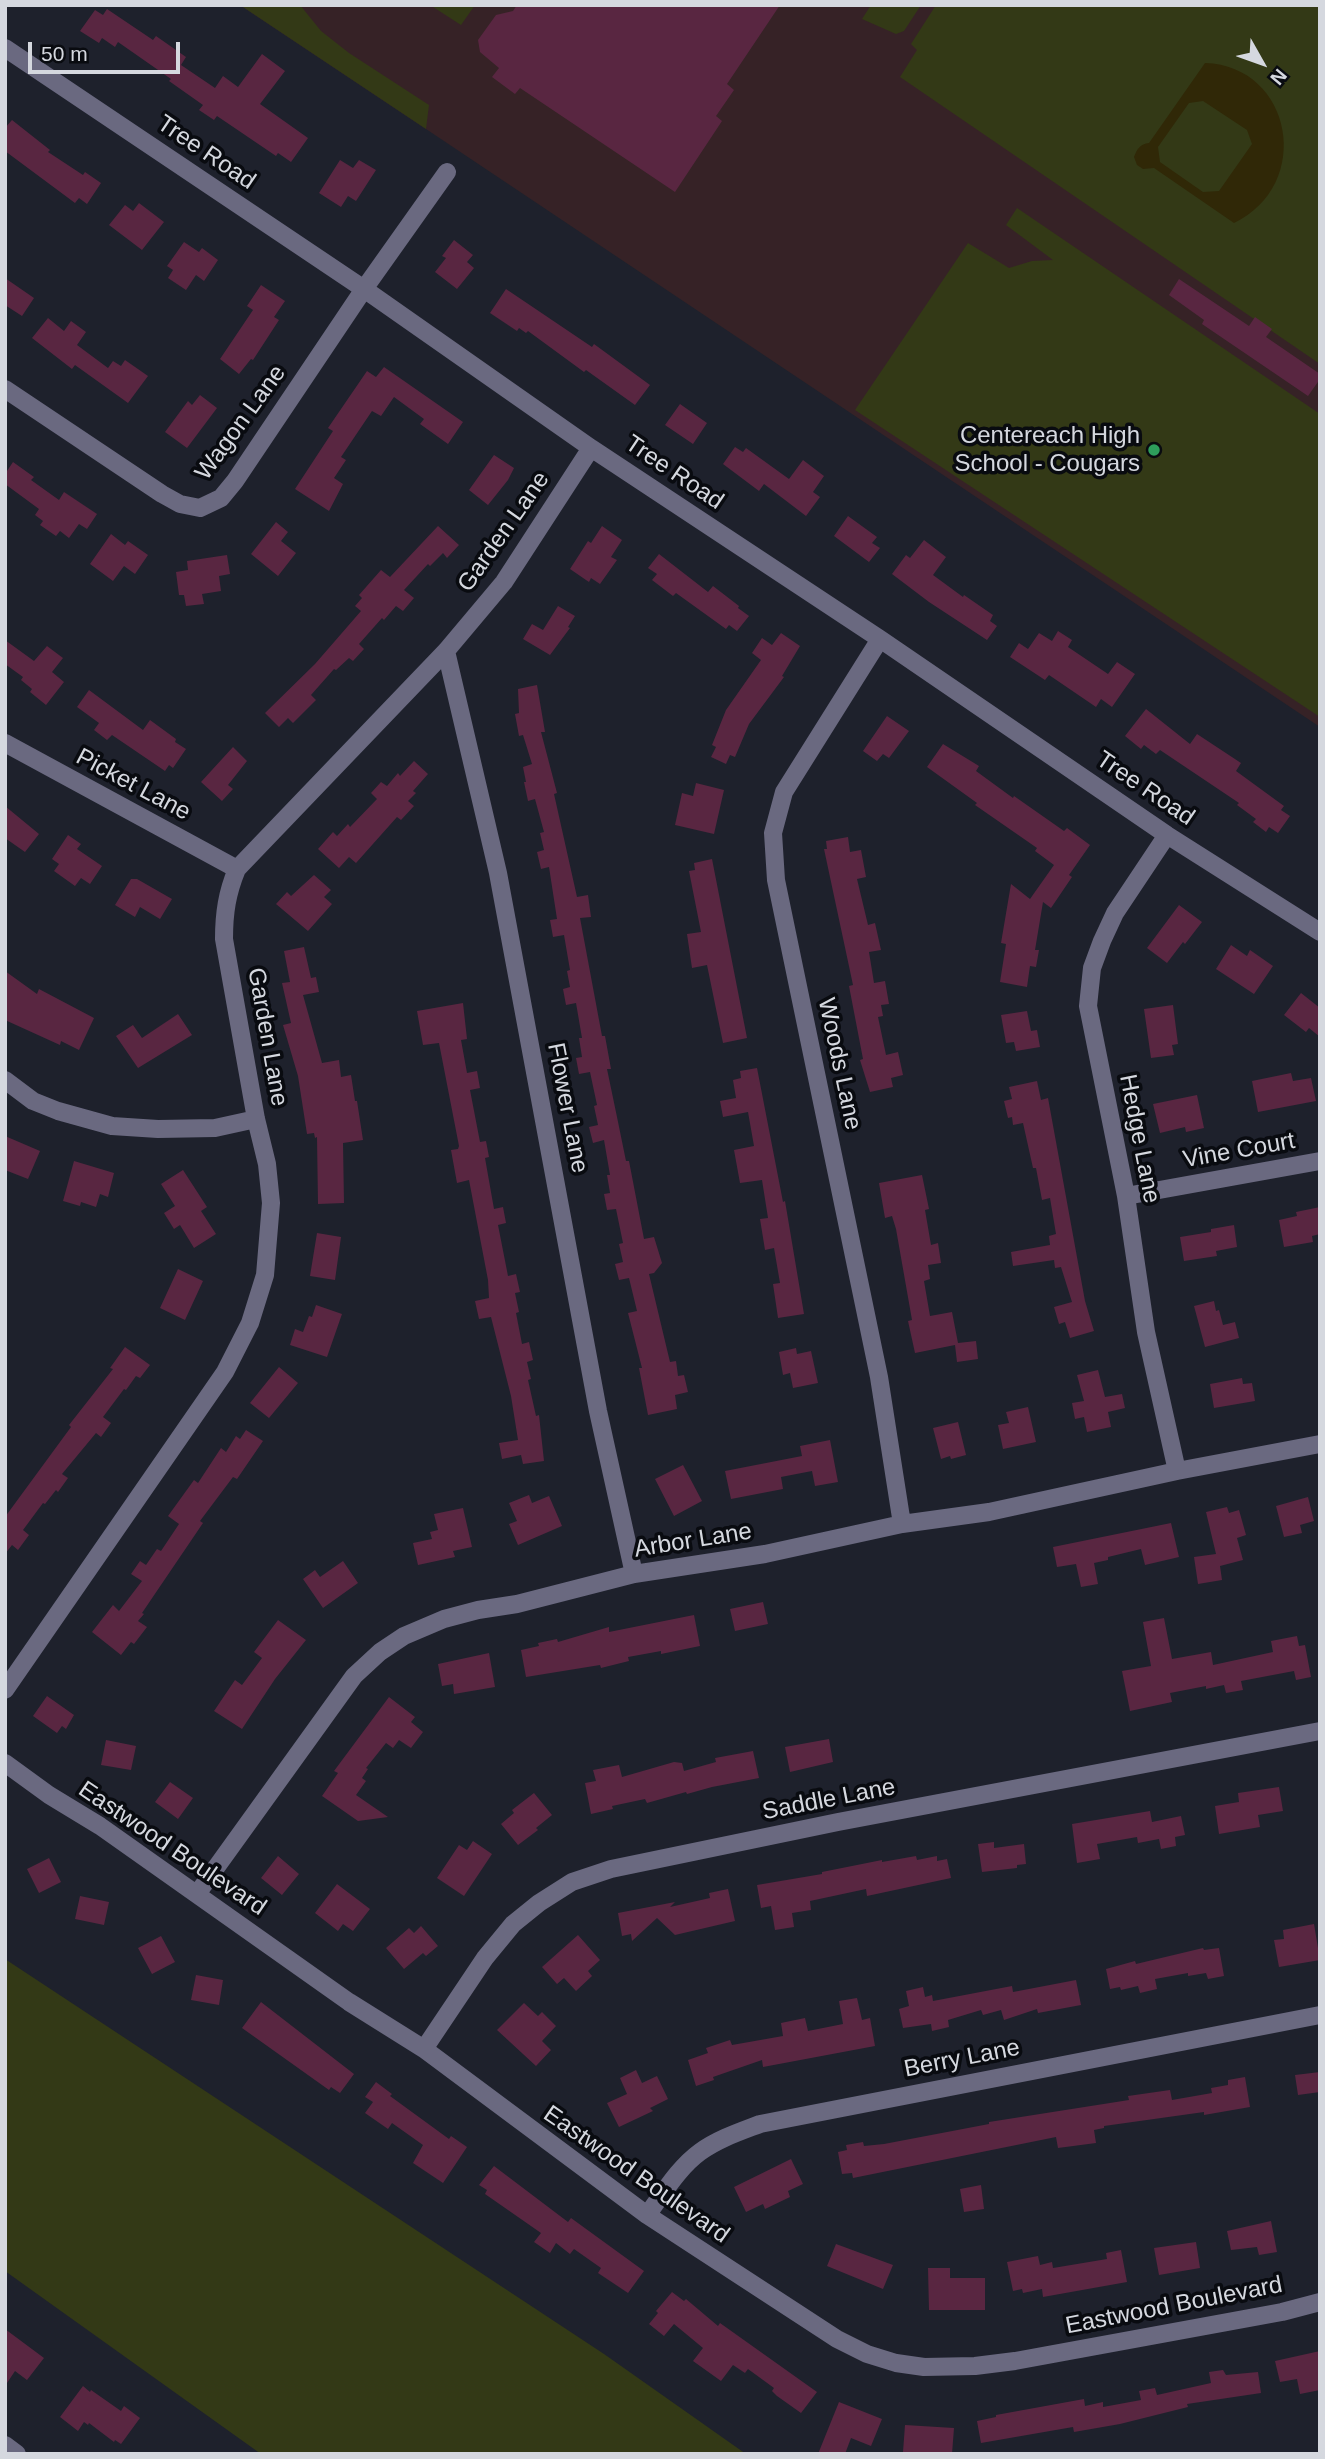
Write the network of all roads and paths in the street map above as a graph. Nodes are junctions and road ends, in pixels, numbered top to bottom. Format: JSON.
{"nodes":[{"id":1,"x":5,"y":48,"type":"edge"},
{"id":2,"x":447,"y":172,"type":"dead end"},
{"id":3,"x":364,"y":289,"type":"junction"},
{"id":4,"x":5,"y":389,"type":"edge"},
{"id":5,"x":591,"y":448,"type":"junction"},
{"id":6,"x":880,"y":639,"type":"junction"},
{"id":7,"x":446,"y":651,"type":"junction"},
{"id":8,"x":5,"y":743,"type":"edge"},
{"id":9,"x":1167,"y":835,"type":"junction"},
{"id":10,"x":237,"y":869,"type":"junction"},
{"id":11,"x":1320,"y":932,"type":"edge"},
{"id":12,"x":5,"y":1080,"type":"edge"},
{"id":13,"x":256,"y":1119,"type":"junction"},
{"id":14,"x":1320,"y":1161,"type":"edge"},
{"id":15,"x":1126,"y":1196,"type":"junction"},
{"id":16,"x":1320,"y":1444,"type":"edge"},
{"id":17,"x":1177,"y":1471,"type":"junction"},
{"id":18,"x":902,"y":1524,"type":"junction"},
{"id":19,"x":634,"y":1574,"type":"junction"},
{"id":20,"x":5,"y":1690,"type":"edge"},
{"id":21,"x":1320,"y":1731,"type":"edge"},
{"id":22,"x":5,"y":1763,"type":"edge"},
{"id":23,"x":197,"y":1894,"type":"junction"},
{"id":24,"x":1320,"y":2015,"type":"edge"},
{"id":25,"x":424,"y":2049,"type":"junction"},
{"id":26,"x":647,"y":2215,"type":"junction"},
{"id":27,"x":1320,"y":2302,"type":"edge"},
{"id":28,"x":5,"y":2445,"type":"edge"},
{"id":29,"x":17,"y":2454,"type":"edge"}],
"edges":[{"from":1,"to":3,"type":"street","name":"Tree Road"},
{"from":2,"to":3,"type":"street","name":"Wagon Lane"},
{"from":3,"to":4,"type":"street","name":"Wagon Lane"},
{"from":3,"to":5,"type":"street","name":"Tree Road"},
{"from":5,"to":6,"type":"street","name":"Tree Road"},
{"from":5,"to":7,"type":"street","name":"Garden Lane"},
{"from":6,"to":9,"type":"street","name":"Tree Road"},
{"from":6,"to":18,"type":"street","name":"Woods Lane"},
{"from":7,"to":10,"type":"street","name":"Garden Lane"},
{"from":7,"to":19,"type":"street","name":"Flower Lane"},
{"from":8,"to":10,"type":"street","name":"Picket Lane"},
{"from":9,"to":11,"type":"street","name":"Tree Road"},
{"from":9,"to":15,"type":"street","name":"Hedge Lane"},
{"from":10,"to":13,"type":"street","name":"Garden Lane"},
{"from":12,"to":13,"type":"street"},
{"from":13,"to":20,"type":"street","name":"Garden Lane"},
{"from":14,"to":15,"type":"street","name":"Vine Court"},
{"from":15,"to":17,"type":"street","name":"Hedge Lane"},
{"from":16,"to":17,"type":"street","name":"Arbor Lane"},
{"from":17,"to":18,"type":"street","name":"Arbor Lane"},
{"from":18,"to":19,"type":"street","name":"Arbor Lane"},
{"from":19,"to":23,"type":"street","name":"Arbor Lane"},
{"from":21,"to":25,"type":"street","name":"Saddle Lane"},
{"from":22,"to":23,"type":"street","name":"Eastwood Boulevard"},
{"from":23,"to":25,"type":"street","name":"Eastwood Boulevard"},
{"from":24,"to":26,"type":"street","name":"Berry Lane"},
{"from":25,"to":26,"type":"street","name":"Eastwood Boulevard"},
{"from":26,"to":27,"type":"street","name":"Eastwood Boulevard"},
{"from":28,"to":29,"type":"street"}]}
